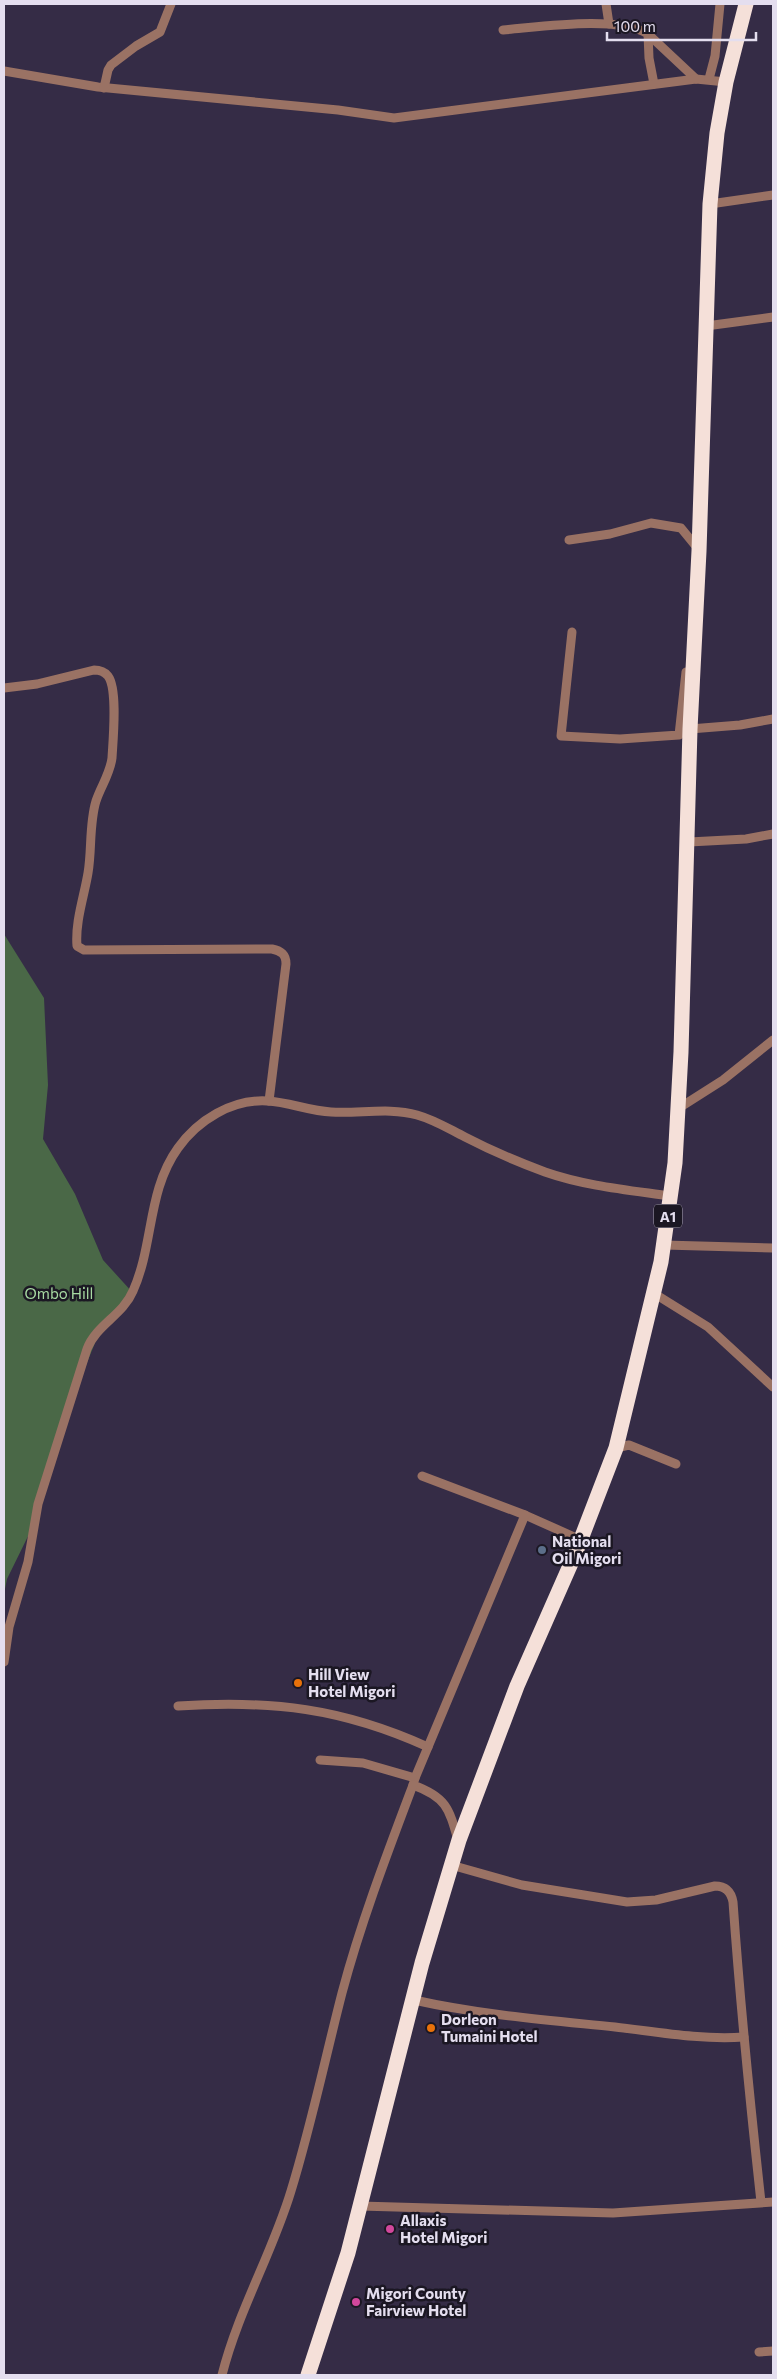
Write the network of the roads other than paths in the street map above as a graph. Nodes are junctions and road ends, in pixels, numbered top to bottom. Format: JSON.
{"nodes":[{"id":1,"x":171,"y":4,"type":"edge"},
{"id":2,"x":606,"y":4,"type":"edge"},
{"id":3,"x":720,"y":4,"type":"edge"},
{"id":4,"x":746,"y":4,"type":"edge"},
{"id":5,"x":609,"y":24,"type":"junction"},
{"id":6,"x":504,"y":30,"type":"dead end"},
{"id":7,"x":648,"y":34,"type":"junction"},
{"id":8,"x":4,"y":71,"type":"edge"},
{"id":9,"x":696,"y":79,"type":"junction"},
{"id":10,"x":709,"y":79,"type":"junction"},
{"id":11,"x":726,"y":82,"type":"junction"},
{"id":12,"x":654,"y":84,"type":"junction"},
{"id":13,"x":104,"y":88,"type":"junction"},
{"id":14,"x":773,"y":195,"type":"edge"},
{"id":15,"x":710,"y":204,"type":"junction"},
{"id":16,"x":773,"y":317,"type":"edge"},
{"id":17,"x":706,"y":326,"type":"junction"},
{"id":18,"x":568,"y":540,"type":"dead end"},
{"id":19,"x":699,"y":550,"type":"junction"},
{"id":20,"x":572,"y":632,"type":"dead end"},
{"id":21,"x":4,"y":688,"type":"edge"},
{"id":22,"x":773,"y":719,"type":"edge"},
{"id":23,"x":690,"y":729,"type":"junction"},
{"id":24,"x":773,"y":834,"type":"edge"},
{"id":25,"x":689,"y":842,"type":"junction"},
{"id":26,"x":773,"y":1040,"type":"edge"},
{"id":27,"x":269,"y":1101,"type":"junction"},
{"id":28,"x":678,"y":1108,"type":"junction"},
{"id":29,"x":670,"y":1196,"type":"junction"},
{"id":30,"x":664,"y":1245,"type":"junction"},
{"id":31,"x":773,"y":1248,"type":"edge"},
{"id":32,"x":655,"y":1294,"type":"junction"},
{"id":33,"x":773,"y":1387,"type":"edge"},
{"id":34,"x":616,"y":1448,"type":"junction"},
{"id":35,"x":676,"y":1464,"type":"dead end"},
{"id":36,"x":422,"y":1476,"type":"dead end"},
{"id":37,"x":525,"y":1515,"type":"junction"},
{"id":38,"x":581,"y":1540,"type":"junction"},
{"id":39,"x":4,"y":1662,"type":"edge"},
{"id":40,"x":178,"y":1706,"type":"dead end"},
{"id":41,"x":428,"y":1747,"type":"junction"},
{"id":42,"x":320,"y":1760,"type":"dead end"},
{"id":43,"x":414,"y":1782,"type":"junction"},
{"id":44,"x":458,"y":1840,"type":"junction"},
{"id":45,"x":451,"y":1865,"type":"junction"},
{"id":46,"x":414,"y":2000,"type":"junction"},
{"id":47,"x":744,"y":2037,"type":"junction"},
{"id":48,"x":761,"y":2202,"type":"junction"},
{"id":49,"x":773,"y":2202,"type":"edge"},
{"id":50,"x":360,"y":2206,"type":"junction"},
{"id":51,"x":773,"y":2351,"type":"edge"},
{"id":52,"x":759,"y":2352,"type":"dead end"},
{"id":53,"x":222,"y":2375,"type":"edge"},
{"id":54,"x":308,"y":2375,"type":"edge"}],
"edges":[{"from":1,"to":13,"type":"street"},
{"from":2,"to":5,"type":"street"},
{"from":3,"to":10,"type":"street"},
{"from":4,"to":11,"type":"highway","number":"A1"},
{"from":5,"to":6,"type":"street"},
{"from":5,"to":7,"type":"street"},
{"from":7,"to":9,"type":"street"},
{"from":7,"to":12,"type":"street"},
{"from":8,"to":13,"type":"street"},
{"from":9,"to":10,"type":"street"},
{"from":9,"to":12,"type":"street"},
{"from":10,"to":11,"type":"street"},
{"from":11,"to":15,"type":"highway","number":"A1"},
{"from":12,"to":13,"type":"street"},
{"from":14,"to":15,"type":"street"},
{"from":15,"to":17,"type":"highway","number":"A1"},
{"from":16,"to":17,"type":"street"},
{"from":17,"to":19,"type":"highway","number":"A1"},
{"from":18,"to":19,"type":"street"},
{"from":19,"to":20,"type":"street"},
{"from":19,"to":23,"type":"highway","number":"A1"},
{"from":21,"to":27,"type":"street"},
{"from":22,"to":23,"type":"street"},
{"from":23,"to":25,"type":"highway","number":"A1"},
{"from":24,"to":25,"type":"street"},
{"from":25,"to":28,"type":"highway","number":"A1"},
{"from":26,"to":28,"type":"street"},
{"from":27,"to":29,"type":"street"},
{"from":27,"to":39,"type":"street"},
{"from":28,"to":29,"type":"highway","number":"A1"},
{"from":29,"to":30,"type":"highway","number":"A1"},
{"from":30,"to":31,"type":"street"},
{"from":30,"to":32,"type":"highway","number":"A1"},
{"from":32,"to":33,"type":"street"},
{"from":32,"to":34,"type":"highway","number":"A1"},
{"from":34,"to":35,"type":"street"},
{"from":34,"to":38,"type":"highway","number":"A1"},
{"from":36,"to":37,"type":"street"},
{"from":37,"to":38,"type":"street"},
{"from":37,"to":41,"type":"street"},
{"from":38,"to":44,"type":"highway","number":"A1"},
{"from":40,"to":41,"type":"street"},
{"from":41,"to":43,"type":"street"},
{"from":42,"to":43,"type":"street"},
{"from":43,"to":44,"type":"street"},
{"from":43,"to":53,"type":"street"},
{"from":44,"to":45,"type":"highway","number":"A1"},
{"from":45,"to":46,"type":"highway","number":"A1"},
{"from":45,"to":47,"type":"street"},
{"from":46,"to":47,"type":"street"},
{"from":46,"to":50,"type":"highway","number":"A1"},
{"from":47,"to":48,"type":"street"},
{"from":48,"to":49,"type":"street"},
{"from":48,"to":50,"type":"street"},
{"from":50,"to":54,"type":"highway","number":"A1"},
{"from":51,"to":52,"type":"street"}]}
